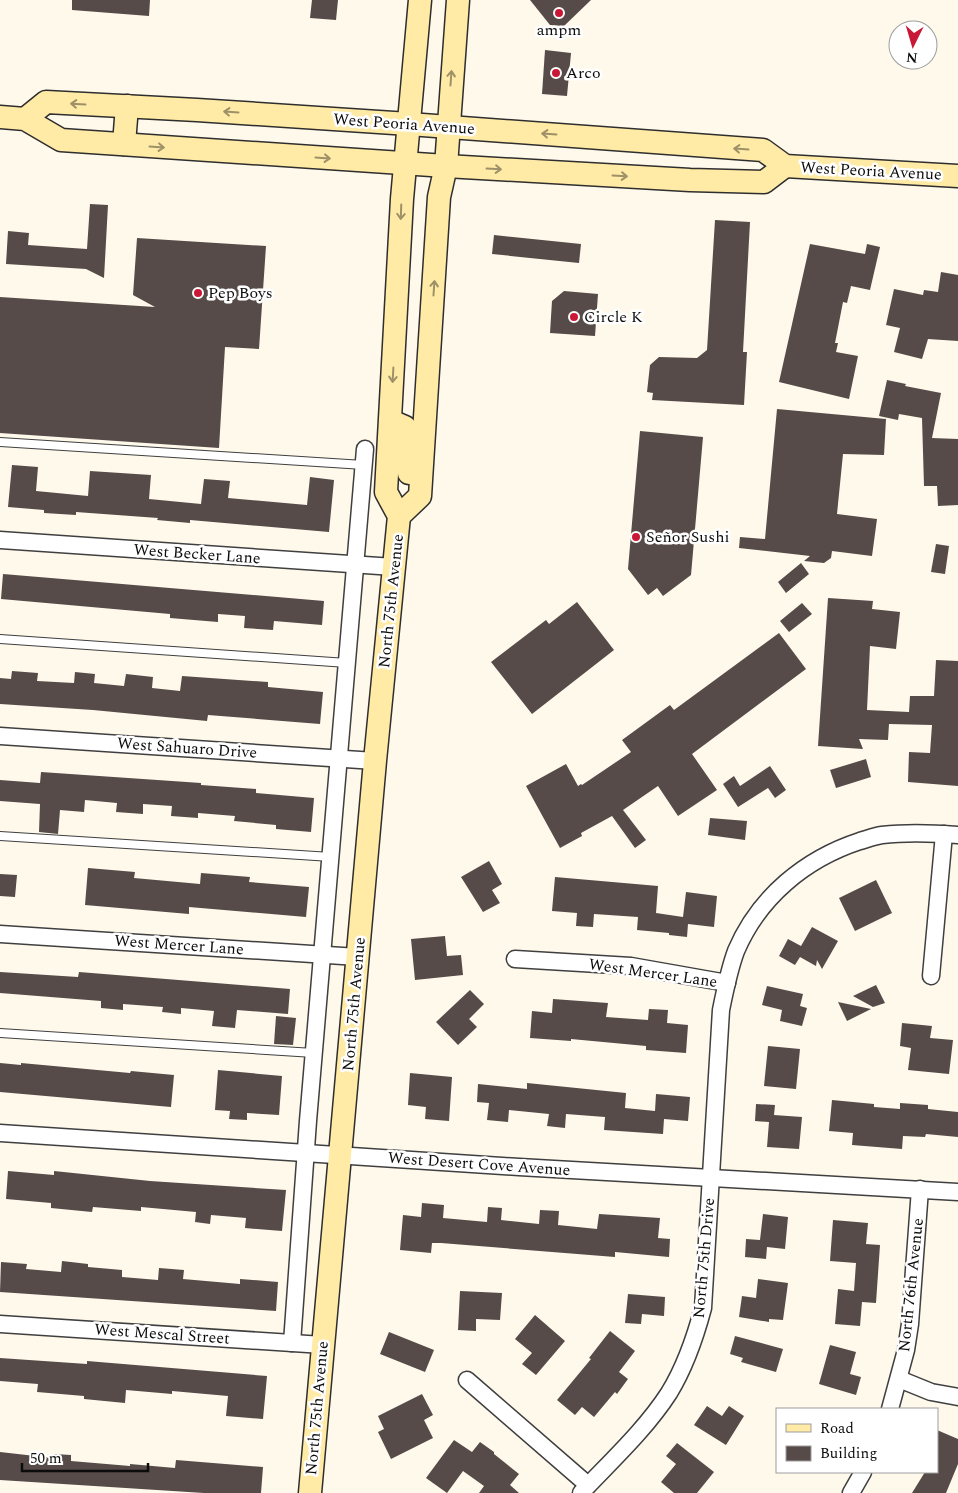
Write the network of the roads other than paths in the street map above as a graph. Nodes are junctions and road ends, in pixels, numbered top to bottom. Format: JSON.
{"nodes":[{"id":1,"x":420,"y":0,"type":"edge"},
{"id":2,"x":458,"y":0,"type":"edge"},
{"id":3,"x":127,"y":106,"type":"junction"},
{"id":4,"x":0,"y":117,"type":"edge"},
{"id":5,"x":25,"y":120,"type":"junction"},
{"id":6,"x":409,"y":124,"type":"junction"},
{"id":7,"x":448,"y":126,"type":"junction"},
{"id":8,"x":124,"y":144,"type":"junction"},
{"id":9,"x":405,"y":164,"type":"junction"},
{"id":10,"x":446,"y":166,"type":"junction"},
{"id":11,"x":785,"y":166,"type":"junction"},
{"id":12,"x":958,"y":176,"type":"edge"},
{"id":13,"x":391,"y":421,"type":"junction"},
{"id":14,"x":0,"y":442,"type":"edge"},
{"id":15,"x":365,"y":457,"type":"joint"},
{"id":16,"x":421,"y":487,"type":"junction"},
{"id":17,"x":399,"y":516,"type":"junction"},
{"id":18,"x":0,"y":540,"type":"edge"},
{"id":19,"x":356,"y":565,"type":"junction"},
{"id":20,"x":394,"y":567,"type":"junction"},
{"id":21,"x":0,"y":639,"type":"edge"},
{"id":22,"x":347,"y":663,"type":"junction"},
{"id":23,"x":0,"y":736,"type":"edge"},
{"id":24,"x":339,"y":758,"type":"junction"},
{"id":25,"x":375,"y":761,"type":"junction"},
{"id":26,"x":951,"y":835,"type":"edge"},
{"id":27,"x":0,"y":836,"type":"edge"},
{"id":28,"x":331,"y":857,"type":"junction"},
{"id":29,"x":0,"y":934,"type":"edge"},
{"id":30,"x":322,"y":955,"type":"junction"},
{"id":31,"x":358,"y":957,"type":"junction"},
{"id":32,"x":515,"y":959,"type":"dead end"},
{"id":33,"x":931,"y":976,"type":"dead end"},
{"id":34,"x":726,"y":983,"type":"junction"},
{"id":35,"x":0,"y":1033,"type":"edge"},
{"id":36,"x":314,"y":1053,"type":"junction"},
{"id":37,"x":0,"y":1133,"type":"edge"},
{"id":38,"x":306,"y":1153,"type":"junction"},
{"id":39,"x":340,"y":1155,"type":"junction"},
{"id":40,"x":712,"y":1178,"type":"junction"},
{"id":41,"x":920,"y":1190,"type":"junction"},
{"id":42,"x":958,"y":1192,"type":"edge"},
{"id":43,"x":0,"y":1324,"type":"edge"},
{"id":44,"x":292,"y":1343,"type":"junction"},
{"id":45,"x":323,"y":1345,"type":"junction"},
{"id":46,"x":899,"y":1378,"type":"junction"},
{"id":47,"x":468,"y":1380,"type":"dead end"},
{"id":48,"x":958,"y":1398,"type":"edge"},
{"id":49,"x":890,"y":1408,"type":"edge"},
{"id":50,"x":862,"y":1473,"type":"edge"},
{"id":51,"x":584,"y":1489,"type":"edge"},
{"id":52,"x":310,"y":1493,"type":"edge"},
{"id":53,"x":851,"y":1493,"type":"edge"}],
"edges":[{"from":1,"to":6,"type":"main road","name":"North 75th Avenue"},
{"from":7,"to":2,"type":"main road","name":"North 75th Avenue","one_way":true},
{"from":3,"to":5,"type":"main road","name":"West Peoria Avenue","one_way":true},
{"from":6,"to":3,"type":"main road","name":"West Peoria Avenue","one_way":true},
{"from":3,"to":8,"type":"main road"},
{"from":4,"to":5,"type":"main road","name":"West Peoria Avenue"},
{"from":5,"to":8,"type":"main road","name":"West Peoria Avenue"},
{"from":6,"to":7,"type":"main road","name":"West Peoria Avenue"},
{"from":6,"to":9,"type":"main road","name":"North 75th Avenue"},
{"from":7,"to":10,"type":"main road","name":"North 75th Avenue"},
{"from":11,"to":7,"type":"main road","name":"West Peoria Avenue","one_way":true},
{"from":8,"to":9,"type":"main road","name":"West Peoria Avenue","one_way":true},
{"from":9,"to":10,"type":"main road","name":"West Peoria Avenue"},
{"from":9,"to":13,"type":"main road","name":"North 75th Avenue","one_way":true},
{"from":10,"to":11,"type":"main road","name":"West Peoria Avenue","one_way":true},
{"from":16,"to":10,"type":"main road","name":"North 75th Avenue","one_way":true},
{"from":11,"to":12,"type":"main road","name":"West Peoria Avenue"},
{"from":13,"to":16,"type":"main road"},
{"from":13,"to":17,"type":"main road","name":"North 75th Avenue"},
{"from":14,"to":15,"type":"lane"},
{"from":15,"to":19,"type":"street","name":"North 75th Avenue"},
{"from":16,"to":17,"type":"main road","name":"North 75th Avenue"},
{"from":17,"to":20,"type":"main road","name":"North 75th Avenue"},
{"from":18,"to":19,"type":"street","name":"West Becker Lane"},
{"from":19,"to":20,"type":"street","name":"West Becker Lane"},
{"from":19,"to":22,"type":"street","name":"North 75th Avenue"},
{"from":20,"to":25,"type":"main road","name":"North 75th Avenue"},
{"from":21,"to":22,"type":"lane"},
{"from":22,"to":24,"type":"street","name":"North 75th Avenue"},
{"from":23,"to":24,"type":"street","name":"West Sahuaro Drive"},
{"from":24,"to":25,"type":"street","name":"West Sahuaro Drive"},
{"from":24,"to":28,"type":"street","name":"North 75th Avenue"},
{"from":25,"to":31,"type":"main road","name":"North 75th Avenue"},
{"from":26,"to":33,"type":"street"},
{"from":26,"to":34,"type":"street","name":"West Mercer Lane"},
{"from":27,"to":28,"type":"lane"},
{"from":28,"to":30,"type":"street","name":"North 75th Avenue"},
{"from":29,"to":30,"type":"street","name":"West Mercer Lane"},
{"from":30,"to":31,"type":"street","name":"West Mercer Lane"},
{"from":30,"to":36,"type":"street","name":"North 75th Avenue"},
{"from":31,"to":39,"type":"main road","name":"North 75th Avenue"},
{"from":32,"to":34,"type":"street","name":"West Mercer Lane"},
{"from":34,"to":40,"type":"street","name":"North 75th Drive"},
{"from":35,"to":36,"type":"lane"},
{"from":36,"to":38,"type":"street","name":"North 75th Avenue"},
{"from":37,"to":38,"type":"street","name":"West Desert Cove Avenue"},
{"from":38,"to":39,"type":"street","name":"West Desert Cove Avenue"},
{"from":38,"to":44,"type":"street","name":"North 75th Avenue"},
{"from":39,"to":40,"type":"street","name":"West Desert Cove Avenue"},
{"from":39,"to":45,"type":"main road","name":"North 75th Avenue"},
{"from":40,"to":41,"type":"street","name":"West Desert Cove Avenue"},
{"from":40,"to":51,"type":"street","name":"North 75th Drive"},
{"from":41,"to":42,"type":"street","name":"West Desert Cove Avenue"},
{"from":41,"to":46,"type":"street","name":"North 76th Avenue"},
{"from":43,"to":44,"type":"street","name":"West Mescal Street"},
{"from":44,"to":45,"type":"street","name":"West Mescal Street"},
{"from":45,"to":52,"type":"main road","name":"North 75th Avenue"},
{"from":46,"to":48,"type":"street"},
{"from":46,"to":49,"type":"street","name":"North 76th Avenue"},
{"from":47,"to":51,"type":"street"},
{"from":50,"to":53,"type":"street"}]}
